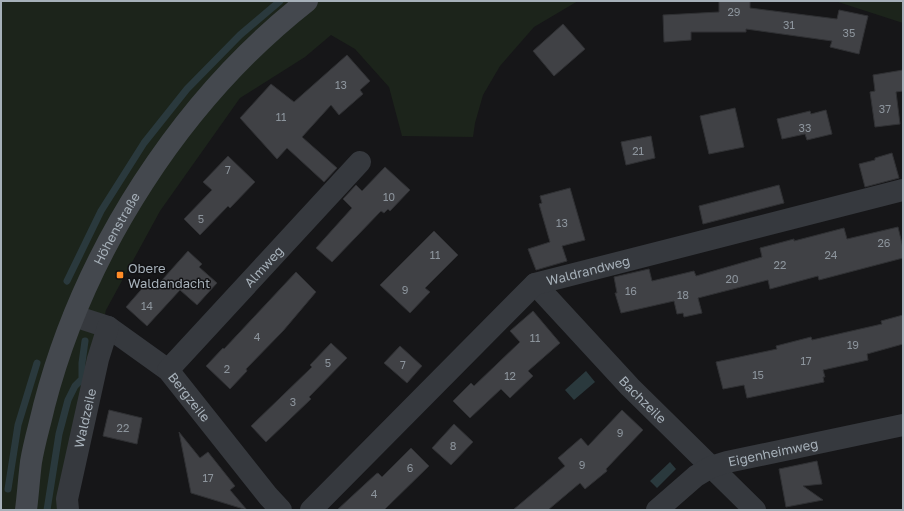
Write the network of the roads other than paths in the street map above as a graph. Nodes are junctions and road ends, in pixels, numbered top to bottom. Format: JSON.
{"nodes":[{"id":1,"x":307,"y":1,"type":"edge"},
{"id":2,"x":360,"y":162,"type":"dead end"},
{"id":3,"x":903,"y":190,"type":"edge"},
{"id":4,"x":535,"y":284,"type":"junction"},
{"id":5,"x":74,"y":316,"type":"junction"},
{"id":6,"x":108,"y":327,"type":"junction"},
{"id":7,"x":168,"y":370,"type":"junction"},
{"id":8,"x":903,"y":425,"type":"edge"},
{"id":9,"x":711,"y":467,"type":"junction"},
{"id":10,"x":26,"y":510,"type":"edge"},
{"id":11,"x":68,"y":510,"type":"edge"},
{"id":12,"x":281,"y":510,"type":"edge"},
{"id":13,"x":311,"y":510,"type":"edge"},
{"id":14,"x":657,"y":510,"type":"edge"},
{"id":15,"x":755,"y":510,"type":"edge"}],
"edges":[{"from":1,"to":5,"type":"street","name":"Höhenstraße"},
{"from":2,"to":7,"type":"street","name":"Almweg"},
{"from":3,"to":4,"type":"street","name":"Waldrandweg"},
{"from":4,"to":9,"type":"street","name":"Bachzeile"},
{"from":4,"to":13,"type":"street","name":"Waldrandweg"},
{"from":5,"to":6,"type":"street","name":"Bergzeile"},
{"from":5,"to":10,"type":"street","name":"Höhenstraße"},
{"from":6,"to":7,"type":"street","name":"Bergzeile"},
{"from":6,"to":11,"type":"street","name":"Waldzeile"},
{"from":7,"to":12,"type":"street","name":"Bergzeile"},
{"from":8,"to":9,"type":"street","name":"Eigenheimweg"},
{"from":9,"to":14,"type":"street","name":"Eigenheimweg"},
{"from":9,"to":15,"type":"street","name":"Bachzeile"}]}
